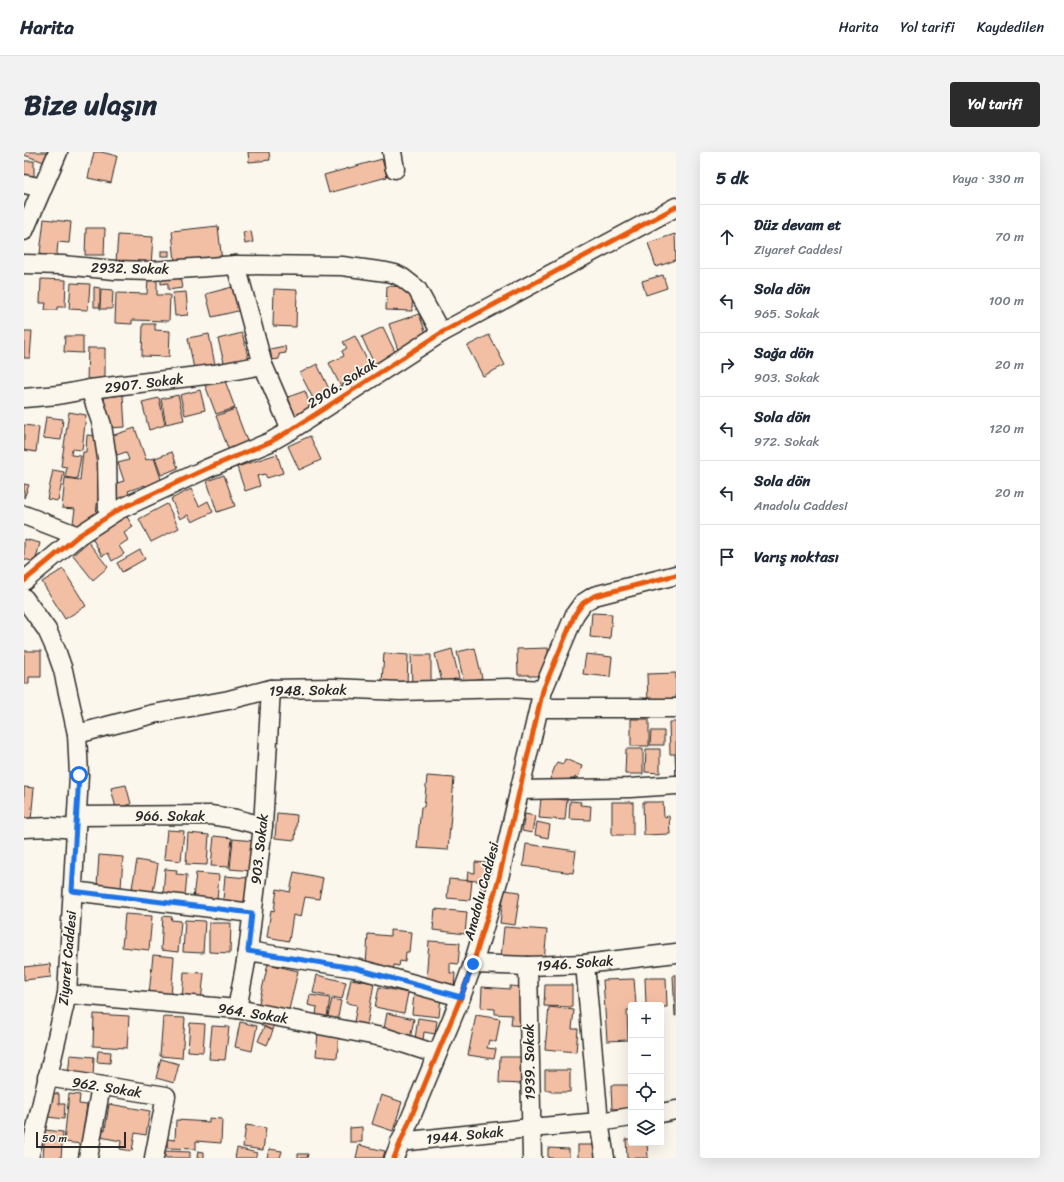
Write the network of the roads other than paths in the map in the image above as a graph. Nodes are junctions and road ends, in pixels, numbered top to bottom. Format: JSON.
{"nodes":[{"id":1,"x":58,"y":152,"type":"edge"},
{"id":2,"x":24,"y":184,"type":"edge"},
{"id":3,"x":43,"y":188,"type":"junction"},
{"id":4,"x":676,"y":207,"type":"edge"},
{"id":5,"x":24,"y":231,"type":"edge"},
{"id":6,"x":24,"y":264,"type":"edge"},
{"id":7,"x":236,"y":265,"type":"junction"},
{"id":8,"x":441,"y":333,"type":"junction"},
{"id":9,"x":263,"y":365,"type":"junction"},
{"id":10,"x":90,"y":390,"type":"junction"},
{"id":11,"x":24,"y":398,"type":"edge"},
{"id":12,"x":291,"y":430,"type":"junction"},
{"id":13,"x":24,"y":516,"type":"edge"},
{"id":14,"x":108,"y":516,"type":"junction"},
{"id":15,"x":78,"y":536,"type":"junction"},
{"id":16,"x":676,"y":575,"type":"edge"},
{"id":17,"x":24,"y":581,"type":"edge"},
{"id":18,"x":24,"y":598,"type":"edge"},
{"id":19,"x":271,"y":689,"type":"junction"},
{"id":20,"x":543,"y":690,"type":"junction"},
{"id":21,"x":539,"y":708,"type":"junction"},
{"id":22,"x":676,"y":708,"type":"edge"},
{"id":23,"x":77,"y":734,"type":"junction"},
{"id":24,"x":676,"y":785,"type":"edge"},
{"id":25,"x":520,"y":790,"type":"junction"},
{"id":26,"x":76,"y":823,"type":"junction"},
{"id":27,"x":263,"y":826,"type":"junction"},
{"id":28,"x":24,"y":828,"type":"edge"},
{"id":29,"x":72,"y":891,"type":"junction"},
{"id":30,"x":252,"y":913,"type":"junction"},
{"id":31,"x":248,"y":951,"type":"junction"},
{"id":32,"x":676,"y":953,"type":"edge"},
{"id":33,"x":473,"y":964,"type":"junction"},
{"id":34,"x":585,"y":964,"type":"junction"},
{"id":35,"x":528,"y":966,"type":"junction"},
{"id":36,"x":67,"y":994,"type":"junction"},
{"id":37,"x":461,"y":997,"type":"junction"},
{"id":38,"x":237,"y":1009,"type":"junction"},
{"id":39,"x":436,"y":1054,"type":"junction"},
{"id":40,"x":47,"y":1077,"type":"junction"},
{"id":41,"x":100,"y":1086,"type":"junction"},
{"id":42,"x":676,"y":1110,"type":"edge"},
{"id":43,"x":664,"y":1112,"type":"edge"},
{"id":44,"x":628,"y":1117,"type":"edge"},
{"id":45,"x":599,"y":1122,"type":"junction"},
{"id":46,"x":530,"y":1128,"type":"junction"},
{"id":47,"x":397,"y":1150,"type":"edge"},
{"id":48,"x":29,"y":1158,"type":"edge"},
{"id":49,"x":88,"y":1158,"type":"edge"},
{"id":50,"x":154,"y":1158,"type":"edge"},
{"id":51,"x":532,"y":1158,"type":"edge"},
{"id":52,"x":605,"y":1158,"type":"edge"}],
"edges":[{"from":1,"to":3,"type":"street"},
{"from":2,"to":3,"type":"street"},
{"from":3,"to":5,"type":"street"},
{"from":4,"to":8,"type":"street","name":"2906. Sokak"},
{"from":6,"to":7,"type":"street","name":"2932. Sokak"},
{"from":7,"to":8,"type":"street","name":"2932. Sokak"},
{"from":7,"to":9,"type":"street"},
{"from":8,"to":12,"type":"street","name":"2906. Sokak"},
{"from":9,"to":10,"type":"street","name":"2907. Sokak"},
{"from":9,"to":12,"type":"street"},
{"from":10,"to":11,"type":"street","name":"2907. Sokak"},
{"from":10,"to":14,"type":"street"},
{"from":12,"to":14,"type":"street","name":"2906. Sokak"},
{"from":13,"to":15,"type":"street"},
{"from":14,"to":15,"type":"street","name":"2906. Sokak"},
{"from":15,"to":17,"type":"street","name":"2906. Sokak"},
{"from":16,"to":20,"type":"street","name":"Anadolu Caddesi"},
{"from":18,"to":23,"type":"street","name":"Ziyaret Caddesi"},
{"from":19,"to":20,"type":"street","name":"1948. Sokak"},
{"from":19,"to":23,"type":"street","name":"1948. Sokak"},
{"from":19,"to":27,"type":"street","name":"903. Sokak"},
{"from":20,"to":21,"type":"street","name":"Anadolu Caddesi"},
{"from":21,"to":22,"type":"street"},
{"from":21,"to":25,"type":"street","name":"Anadolu Caddesi"},
{"from":23,"to":26,"type":"street","name":"Ziyaret Caddesi"},
{"from":24,"to":25,"type":"street"},
{"from":25,"to":33,"type":"street","name":"Anadolu Caddesi"},
{"from":26,"to":27,"type":"street","name":"966. Sokak"},
{"from":26,"to":28,"type":"street","name":"966. Sokak"},
{"from":26,"to":29,"type":"street","name":"Ziyaret Caddesi"},
{"from":27,"to":30,"type":"street","name":"903. Sokak"},
{"from":29,"to":30,"type":"street"},
{"from":29,"to":36,"type":"street","name":"Ziyaret Caddesi"},
{"from":30,"to":31,"type":"street","name":"903. Sokak"},
{"from":31,"to":37,"type":"street"},
{"from":31,"to":38,"type":"street","name":"903. Sokak"},
{"from":32,"to":34,"type":"street","name":"1946. Sokak"},
{"from":33,"to":35,"type":"street","name":"1946. Sokak"},
{"from":33,"to":37,"type":"street","name":"Anadolu Caddesi"},
{"from":34,"to":35,"type":"street","name":"1946. Sokak"},
{"from":34,"to":45,"type":"street"},
{"from":35,"to":46,"type":"street","name":"1939. Sokak"},
{"from":36,"to":38,"type":"street","name":"964. Sokak"},
{"from":36,"to":40,"type":"street","name":"Ziyaret Caddesi"},
{"from":37,"to":39,"type":"street","name":"Anadolu Caddesi"},
{"from":38,"to":39,"type":"street","name":"964. Sokak"},
{"from":39,"to":47,"type":"street","name":"Anadolu Caddesi"},
{"from":40,"to":41,"type":"street","name":"962. Sokak"},
{"from":40,"to":48,"type":"street","name":"Ziyaret Caddesi"},
{"from":41,"to":49,"type":"street"},
{"from":41,"to":50,"type":"street","name":"962. Sokak"},
{"from":42,"to":43,"type":"street"},
{"from":44,"to":45,"type":"street","name":"1944. Sokak"},
{"from":45,"to":46,"type":"street","name":"1944. Sokak"},
{"from":45,"to":52,"type":"street"},
{"from":46,"to":47,"type":"street","name":"1944. Sokak"},
{"from":46,"to":51,"type":"street","name":"1939. Sokak"}]}
